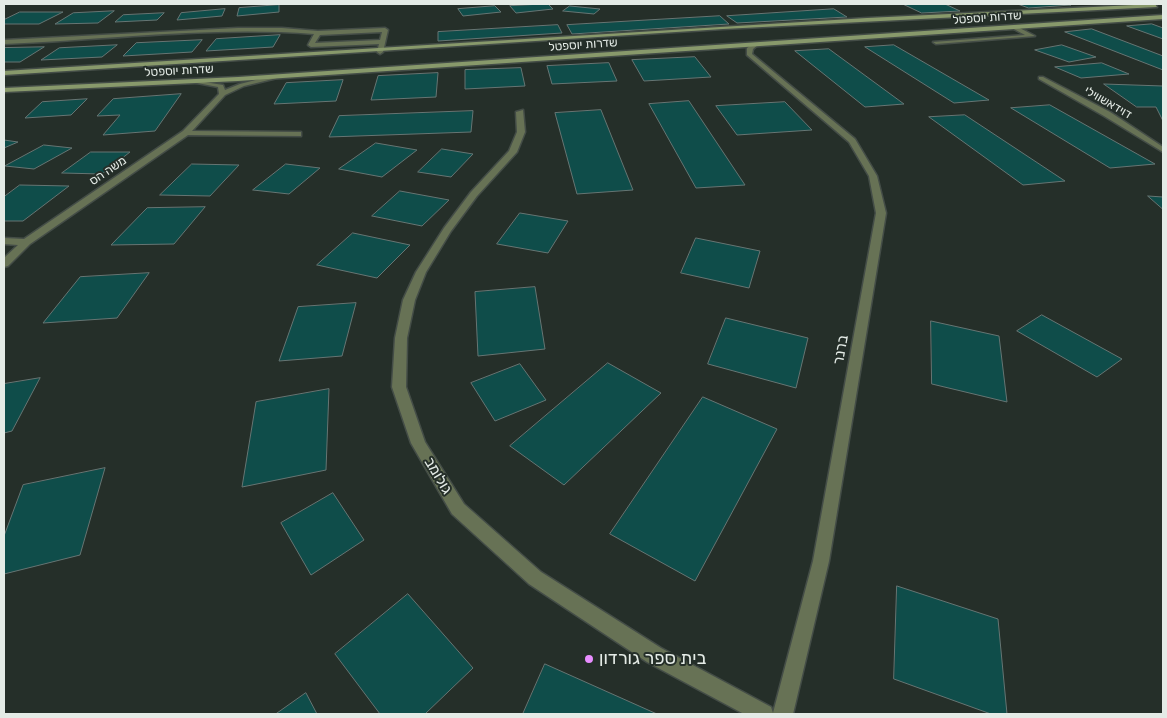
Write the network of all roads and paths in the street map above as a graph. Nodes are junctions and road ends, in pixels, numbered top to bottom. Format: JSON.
{"nodes":[{"id":1,"x":1157,"y":5,"type":"edge"},
{"id":2,"x":1163,"y":16,"type":"edge"},
{"id":3,"x":1014,"y":27,"type":"junction"},
{"id":4,"x":318,"y":33,"type":"junction"},
{"id":5,"x":4,"y":42,"type":"edge"},
{"id":6,"x":382,"y":42,"type":"junction"},
{"id":7,"x":936,"y":42,"type":"dead end"},
{"id":8,"x":756,"y":44,"type":"junction"},
{"id":9,"x":380,"y":52,"type":"junction"},
{"id":10,"x":4,"y":73,"type":"edge"},
{"id":11,"x":275,"y":77,"type":"junction"},
{"id":12,"x":1041,"y":78,"type":"dead end"},
{"id":13,"x":194,"y":81,"type":"junction"},
{"id":14,"x":4,"y":90,"type":"edge"},
{"id":15,"x":223,"y":94,"type":"junction"},
{"id":16,"x":520,"y":112,"type":"dead end"},
{"id":17,"x":186,"y":133,"type":"junction"},
{"id":18,"x":298,"y":134,"type":"dead end"},
{"id":19,"x":1163,"y":150,"type":"edge"},
{"id":20,"x":4,"y":241,"type":"edge"},
{"id":21,"x":26,"y":242,"type":"junction"},
{"id":22,"x":4,"y":264,"type":"edge"},
{"id":23,"x":764,"y":714,"type":"edge"},
{"id":24,"x":783,"y":714,"type":"edge"}],
"edges":[{"from":1,"to":2,"type":"street"},
{"from":1,"to":9,"type":"street","name":"שדרות יוספטל"},
{"from":2,"to":3,"type":"street","name":"שדרות יוספטל"},
{"from":3,"to":7,"type":"street"},
{"from":3,"to":8,"type":"street","name":"שדרות יוספטל"},
{"from":4,"to":5,"type":"street"},
{"from":4,"to":6,"type":"street"},
{"from":4,"to":6,"type":"street"},
{"from":6,"to":9,"type":"street"},
{"from":8,"to":11,"type":"street","name":"שדרות יוספטל"},
{"from":8,"to":24,"type":"street","name":"ברנר"},
{"from":9,"to":10,"type":"street","name":"שדרות יוספטל"},
{"from":11,"to":13,"type":"street","name":"שדרות יוספטל"},
{"from":11,"to":15,"type":"street","name":"משה הס"},
{"from":12,"to":19,"type":"street","name":"דוידאשווילי"},
{"from":13,"to":14,"type":"street","name":"שדרות יוספטל"},
{"from":13,"to":15,"type":"street"},
{"from":15,"to":17,"type":"street","name":"משה הס"},
{"from":16,"to":23,"type":"street","name":"גולומב"},
{"from":17,"to":18,"type":"street"},
{"from":17,"to":21,"type":"street","name":"משה הס"},
{"from":20,"to":21,"type":"street"},
{"from":21,"to":22,"type":"street","name":"משה הס"}]}
